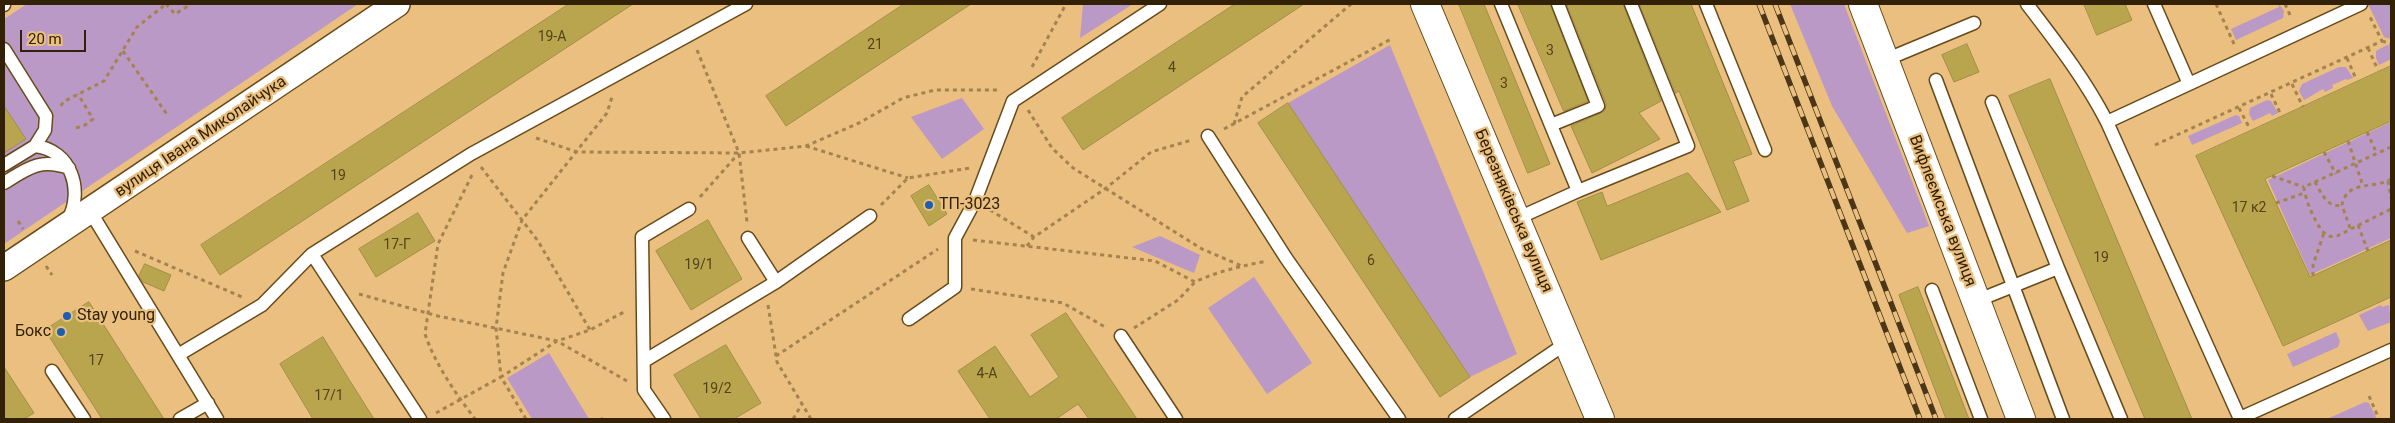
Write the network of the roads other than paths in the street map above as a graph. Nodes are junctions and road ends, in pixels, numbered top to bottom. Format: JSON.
{"nodes":[{"id":1,"x":397,"y":4,"type":"edge"},
{"id":2,"x":746,"y":4,"type":"edge"},
{"id":3,"x":1160,"y":4,"type":"edge"},
{"id":4,"x":1425,"y":4,"type":"edge"},
{"id":5,"x":1501,"y":4,"type":"edge"},
{"id":6,"x":1558,"y":4,"type":"edge"},
{"id":7,"x":1631,"y":4,"type":"edge"},
{"id":8,"x":1706,"y":4,"type":"edge"},
{"id":9,"x":1863,"y":4,"type":"edge"},
{"id":10,"x":2027,"y":4,"type":"edge"},
{"id":11,"x":2154,"y":4,"type":"edge"},
{"id":12,"x":2365,"y":8,"type":"edge"},
{"id":13,"x":1974,"y":23,"type":"dead end"},
{"id":14,"x":4,"y":49,"type":"edge"},
{"id":15,"x":1885,"y":60,"type":"junction"},
{"id":16,"x":1936,"y":80,"type":"dead end"},
{"id":17,"x":2189,"y":84,"type":"junction"},
{"id":18,"x":1992,"y":102,"type":"dead end"},
{"id":19,"x":2107,"y":122,"type":"junction"},
{"id":20,"x":1551,"y":125,"type":"junction"},
{"id":21,"x":1208,"y":136,"type":"dead end"},
{"id":22,"x":35,"y":146,"type":"junction"},
{"id":23,"x":1766,"y":150,"type":"dead end"},
{"id":24,"x":4,"y":165,"type":"edge"},
{"id":25,"x":69,"y":168,"type":"junction"},
{"id":26,"x":4,"y":183,"type":"edge"},
{"id":27,"x":1578,"y":192,"type":"junction"},
{"id":28,"x":690,"y":209,"type":"road end"},
{"id":29,"x":90,"y":211,"type":"junction"},
{"id":30,"x":870,"y":216,"type":"road end"},
{"id":31,"x":1516,"y":219,"type":"junction"},
{"id":32,"x":64,"y":229,"type":"junction"},
{"id":33,"x":748,"y":238,"type":"road end"},
{"id":34,"x":312,"y":254,"type":"junction"},
{"id":35,"x":6,"y":266,"type":"edge"},
{"id":36,"x":2058,"y":268,"type":"junction"},
{"id":37,"x":771,"y":285,"type":"junction"},
{"id":38,"x":2013,"y":286,"type":"junction"},
{"id":39,"x":1932,"y":290,"type":"dead end"},
{"id":40,"x":1976,"y":301,"type":"junction"},
{"id":41,"x":909,"y":319,"type":"dead end"},
{"id":42,"x":1121,"y":336,"type":"road end"},
{"id":43,"x":1568,"y":342,"type":"junction"},
{"id":44,"x":2391,"y":350,"type":"edge"},
{"id":45,"x":178,"y":355,"type":"junction"},
{"id":46,"x":644,"y":361,"type":"junction"},
{"id":47,"x":52,"y":371,"type":"dead end"},
{"id":48,"x":208,"y":403,"type":"junction"},
{"id":49,"x":84,"y":419,"type":"edge"},
{"id":50,"x":180,"y":419,"type":"edge"},
{"id":51,"x":218,"y":419,"type":"edge"},
{"id":52,"x":420,"y":419,"type":"edge"},
{"id":53,"x":664,"y":419,"type":"edge"},
{"id":54,"x":1176,"y":419,"type":"edge"},
{"id":55,"x":1398,"y":419,"type":"edge"},
{"id":56,"x":1455,"y":419,"type":"edge"},
{"id":57,"x":1600,"y":419,"type":"edge"},
{"id":58,"x":1981,"y":419,"type":"edge"},
{"id":59,"x":2021,"y":419,"type":"edge"},
{"id":60,"x":2063,"y":419,"type":"edge"},
{"id":61,"x":2121,"y":419,"type":"edge"},
{"id":62,"x":2240,"y":419,"type":"edge"}],
"edges":[{"from":1,"to":29,"type":"street","name":"вулиця Івана Миколайчука"},
{"from":2,"to":34,"type":"lane"},
{"from":3,"to":41,"type":"lane"},
{"from":4,"to":31,"type":"street","name":"Березняківська вулиця"},
{"from":5,"to":20,"type":"lane"},
{"from":6,"to":20,"type":"lane"},
{"from":7,"to":27,"type":"lane"},
{"from":8,"to":23,"type":"lane"},
{"from":9,"to":15,"type":"street","name":"Вифлеємська вулиця"},
{"from":10,"to":19,"type":"lane"},
{"from":11,"to":17,"type":"lane"},
{"from":12,"to":17,"type":"lane"},
{"from":13,"to":15,"type":"lane"},
{"from":14,"to":22,"type":"lane"},
{"from":15,"to":40,"type":"street","name":"Вифлеємська вулиця"},
{"from":16,"to":38,"type":"lane"},
{"from":17,"to":19,"type":"lane"},
{"from":18,"to":36,"type":"lane"},
{"from":19,"to":62,"type":"lane"},
{"from":20,"to":27,"type":"lane"},
{"from":21,"to":55,"type":"lane"},
{"from":22,"to":24,"type":"lane"},
{"from":22,"to":25,"type":"lane"},
{"from":25,"to":26,"type":"lane"},
{"from":25,"to":32,"type":"lane"},
{"from":27,"to":31,"type":"lane"},
{"from":28,"to":46,"type":"lane"},
{"from":29,"to":32,"type":"street","name":"вулиця Івана Миколайчука"},
{"from":29,"to":45,"type":"lane"},
{"from":30,"to":37,"type":"lane"},
{"from":31,"to":43,"type":"street","name":"Березняківська вулиця"},
{"from":32,"to":35,"type":"street","name":"вулиця Івана Миколайчука"},
{"from":33,"to":37,"type":"lane"},
{"from":34,"to":45,"type":"lane"},
{"from":34,"to":52,"type":"lane"},
{"from":36,"to":38,"type":"lane"},
{"from":36,"to":61,"type":"lane"},
{"from":37,"to":46,"type":"lane"},
{"from":38,"to":40,"type":"lane"},
{"from":38,"to":60,"type":"lane"},
{"from":39,"to":58,"type":"lane"},
{"from":40,"to":59,"type":"street","name":"Вифлеємська вулиця"},
{"from":42,"to":54,"type":"lane"},
{"from":43,"to":56,"type":"lane"},
{"from":43,"to":57,"type":"street","name":"Березняківська вулиця"},
{"from":44,"to":62,"type":"lane"},
{"from":45,"to":48,"type":"lane"},
{"from":46,"to":53,"type":"lane"},
{"from":47,"to":49,"type":"lane"},
{"from":48,"to":50,"type":"lane"},
{"from":48,"to":51,"type":"lane"}]}
